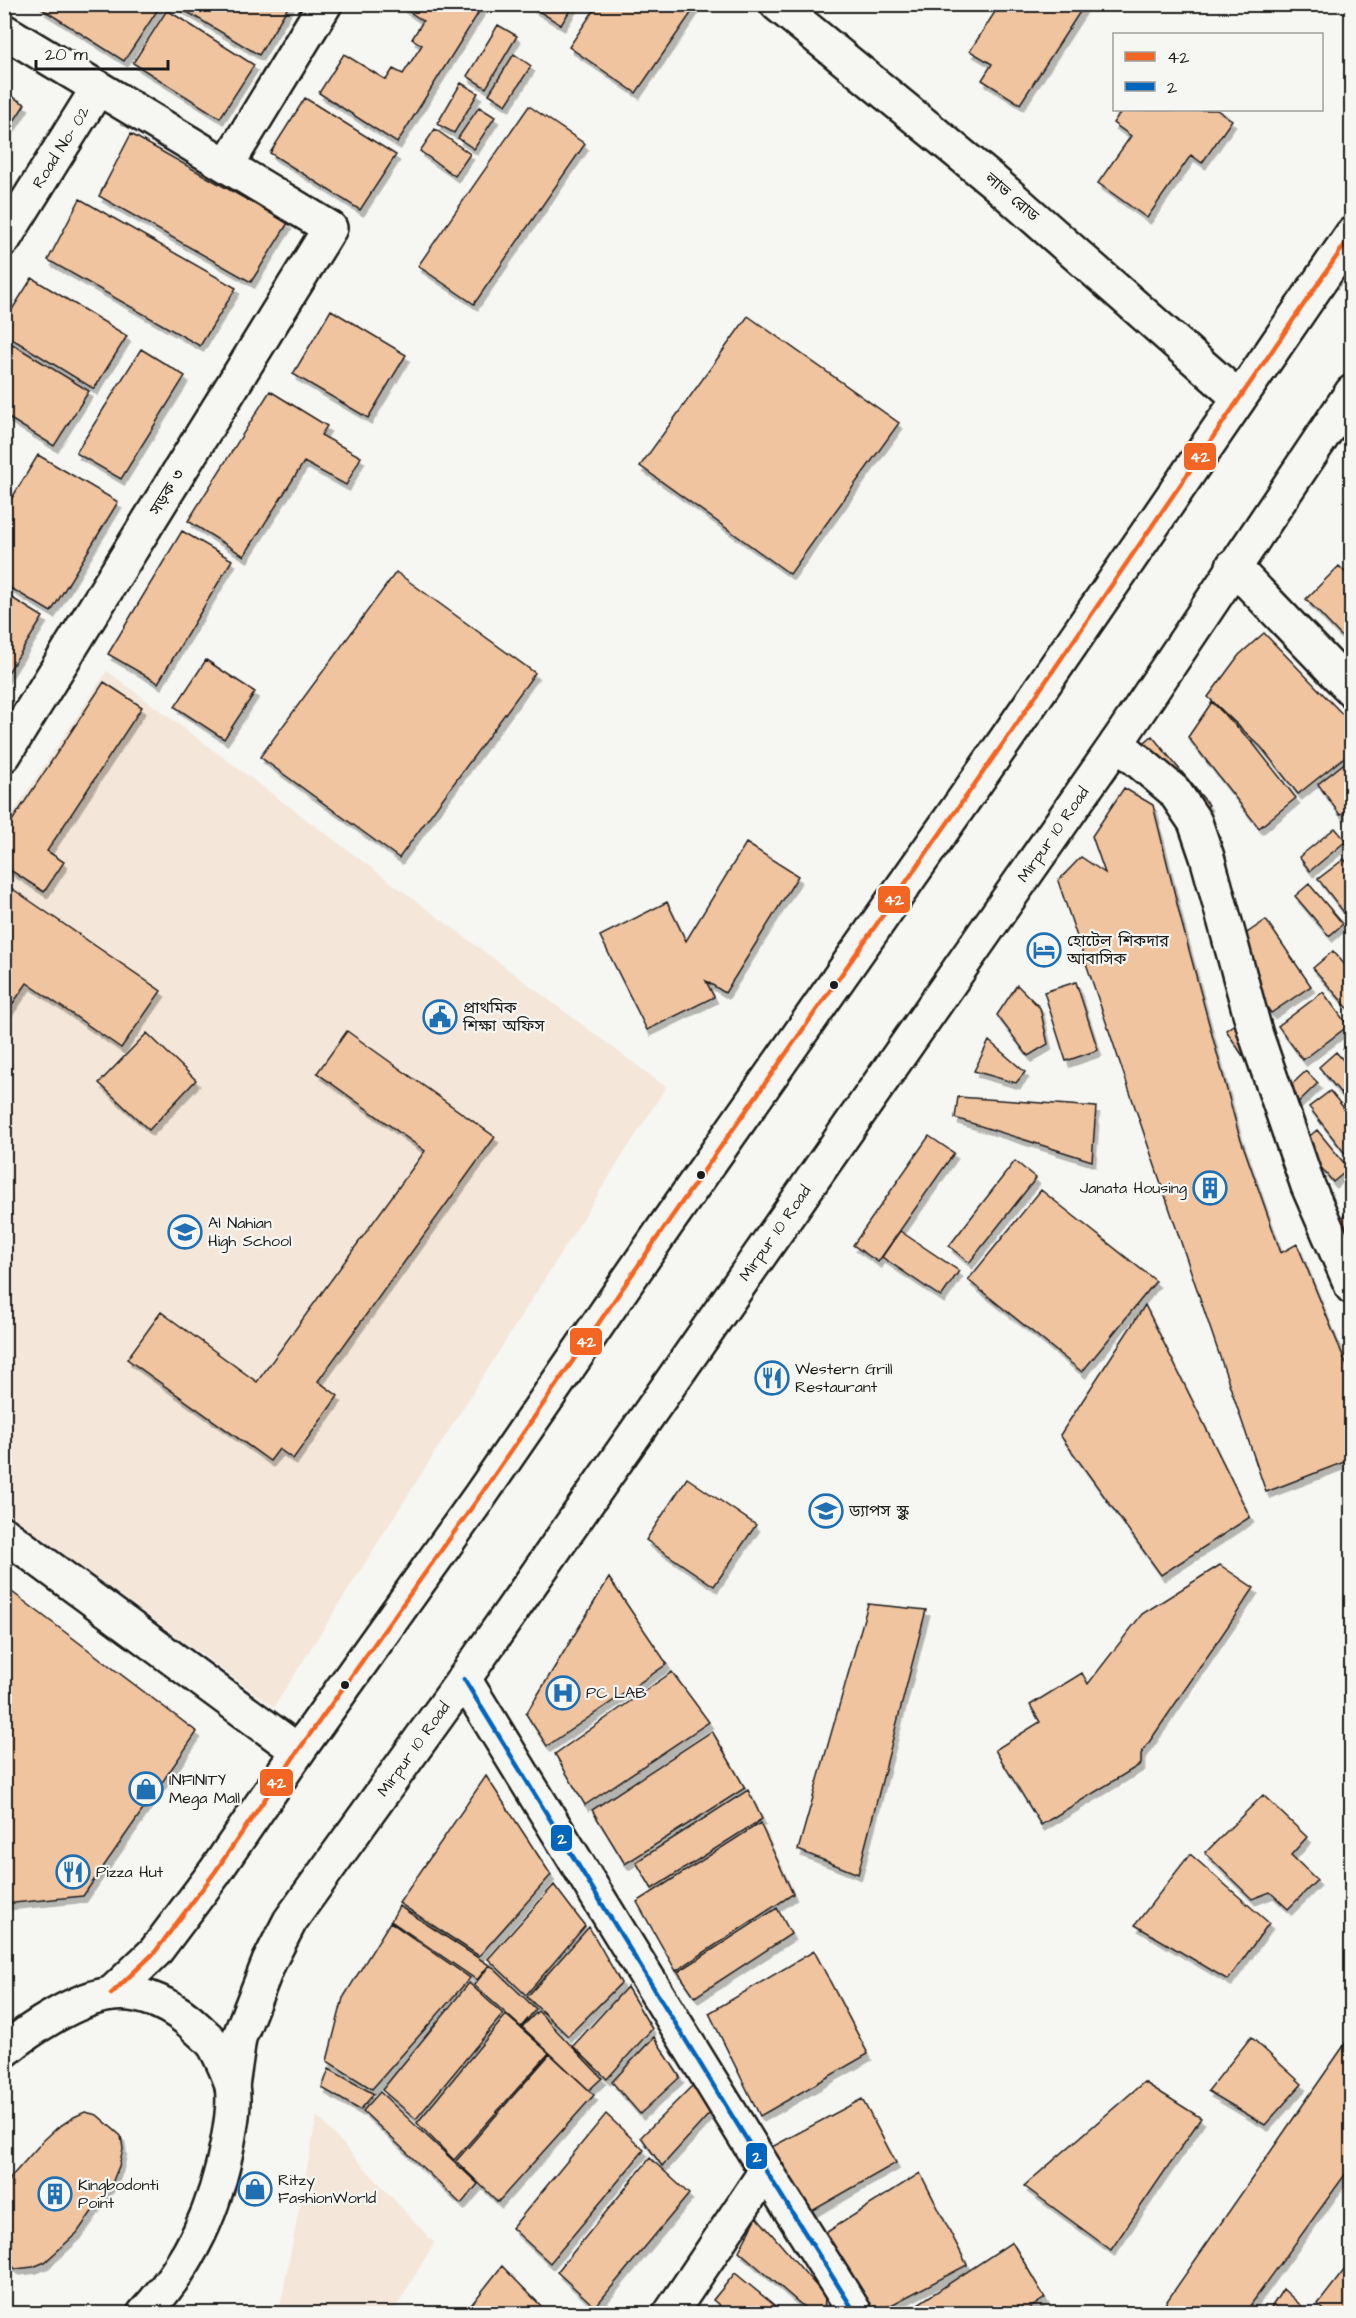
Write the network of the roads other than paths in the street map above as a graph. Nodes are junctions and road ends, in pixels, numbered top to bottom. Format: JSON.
{"nodes":[{"id":1,"x":325,"y":4,"type":"edge"},
{"id":2,"x":777,"y":4,"type":"edge"},
{"id":3,"x":4,"y":31,"type":"edge"},
{"id":4,"x":98,"y":88,"type":"junction"},
{"id":5,"x":227,"y":165,"type":"junction"},
{"id":6,"x":1352,"y":234,"type":"edge"},
{"id":7,"x":4,"y":239,"type":"edge"},
{"id":8,"x":1352,"y":392,"type":"edge"},
{"id":9,"x":1239,"y":398,"type":"junction"},
{"id":10,"x":1233,"y":566,"type":"junction"},
{"id":11,"x":1352,"y":690,"type":"edge"},
{"id":12,"x":1117,"y":743,"type":"junction"},
{"id":13,"x":4,"y":755,"type":"edge"},
{"id":14,"x":1352,"y":1287,"type":"edge"},
{"id":15,"x":4,"y":1534,"type":"edge"},
{"id":16,"x":464,"y":1679,"type":"junction"},
{"id":17,"x":298,"y":1751,"type":"junction"},
{"id":18,"x":111,"y":1994,"type":"junction"},
{"id":19,"x":8,"y":2045,"type":"edge"},
{"id":20,"x":232,"y":2086,"type":"junction"},
{"id":21,"x":766,"y":2171,"type":"junction"},
{"id":22,"x":144,"y":2313,"type":"edge"},
{"id":23,"x":670,"y":2313,"type":"edge"},
{"id":24,"x":856,"y":2313,"type":"edge"}],
"edges":[{"from":1,"to":5,"type":"main road"},
{"from":2,"to":9,"type":"main road","name":"লাভ রোড"},
{"from":3,"to":4,"type":"main road"},
{"from":4,"to":5,"type":"main road"},
{"from":4,"to":7,"type":"main road","name":"Road No- 02"},
{"from":5,"to":13,"type":"main road","name":"সড়ক ৩"},
{"from":6,"to":9,"type":"main road"},
{"from":8,"to":10,"type":"main road","name":"Mirpur 10 Road"},
{"from":9,"to":17,"type":"main road"},
{"from":10,"to":11,"type":"main road"},
{"from":10,"to":12,"type":"main road","name":"Mirpur 10 Road"},
{"from":12,"to":14,"type":"main road"},
{"from":12,"to":16,"type":"main road","name":"Mirpur 10 Road"},
{"from":15,"to":17,"type":"main road"},
{"from":16,"to":20,"type":"main road","name":"Mirpur 10 Road"},
{"from":16,"to":21,"type":"main road"},
{"from":17,"to":18,"type":"main road"},
{"from":18,"to":19,"type":"main road"},
{"from":18,"to":20,"type":"main road"},
{"from":20,"to":22,"type":"main road","name":"Mirpur 10 Road"},
{"from":21,"to":23,"type":"main road"},
{"from":21,"to":24,"type":"main road"}]}
